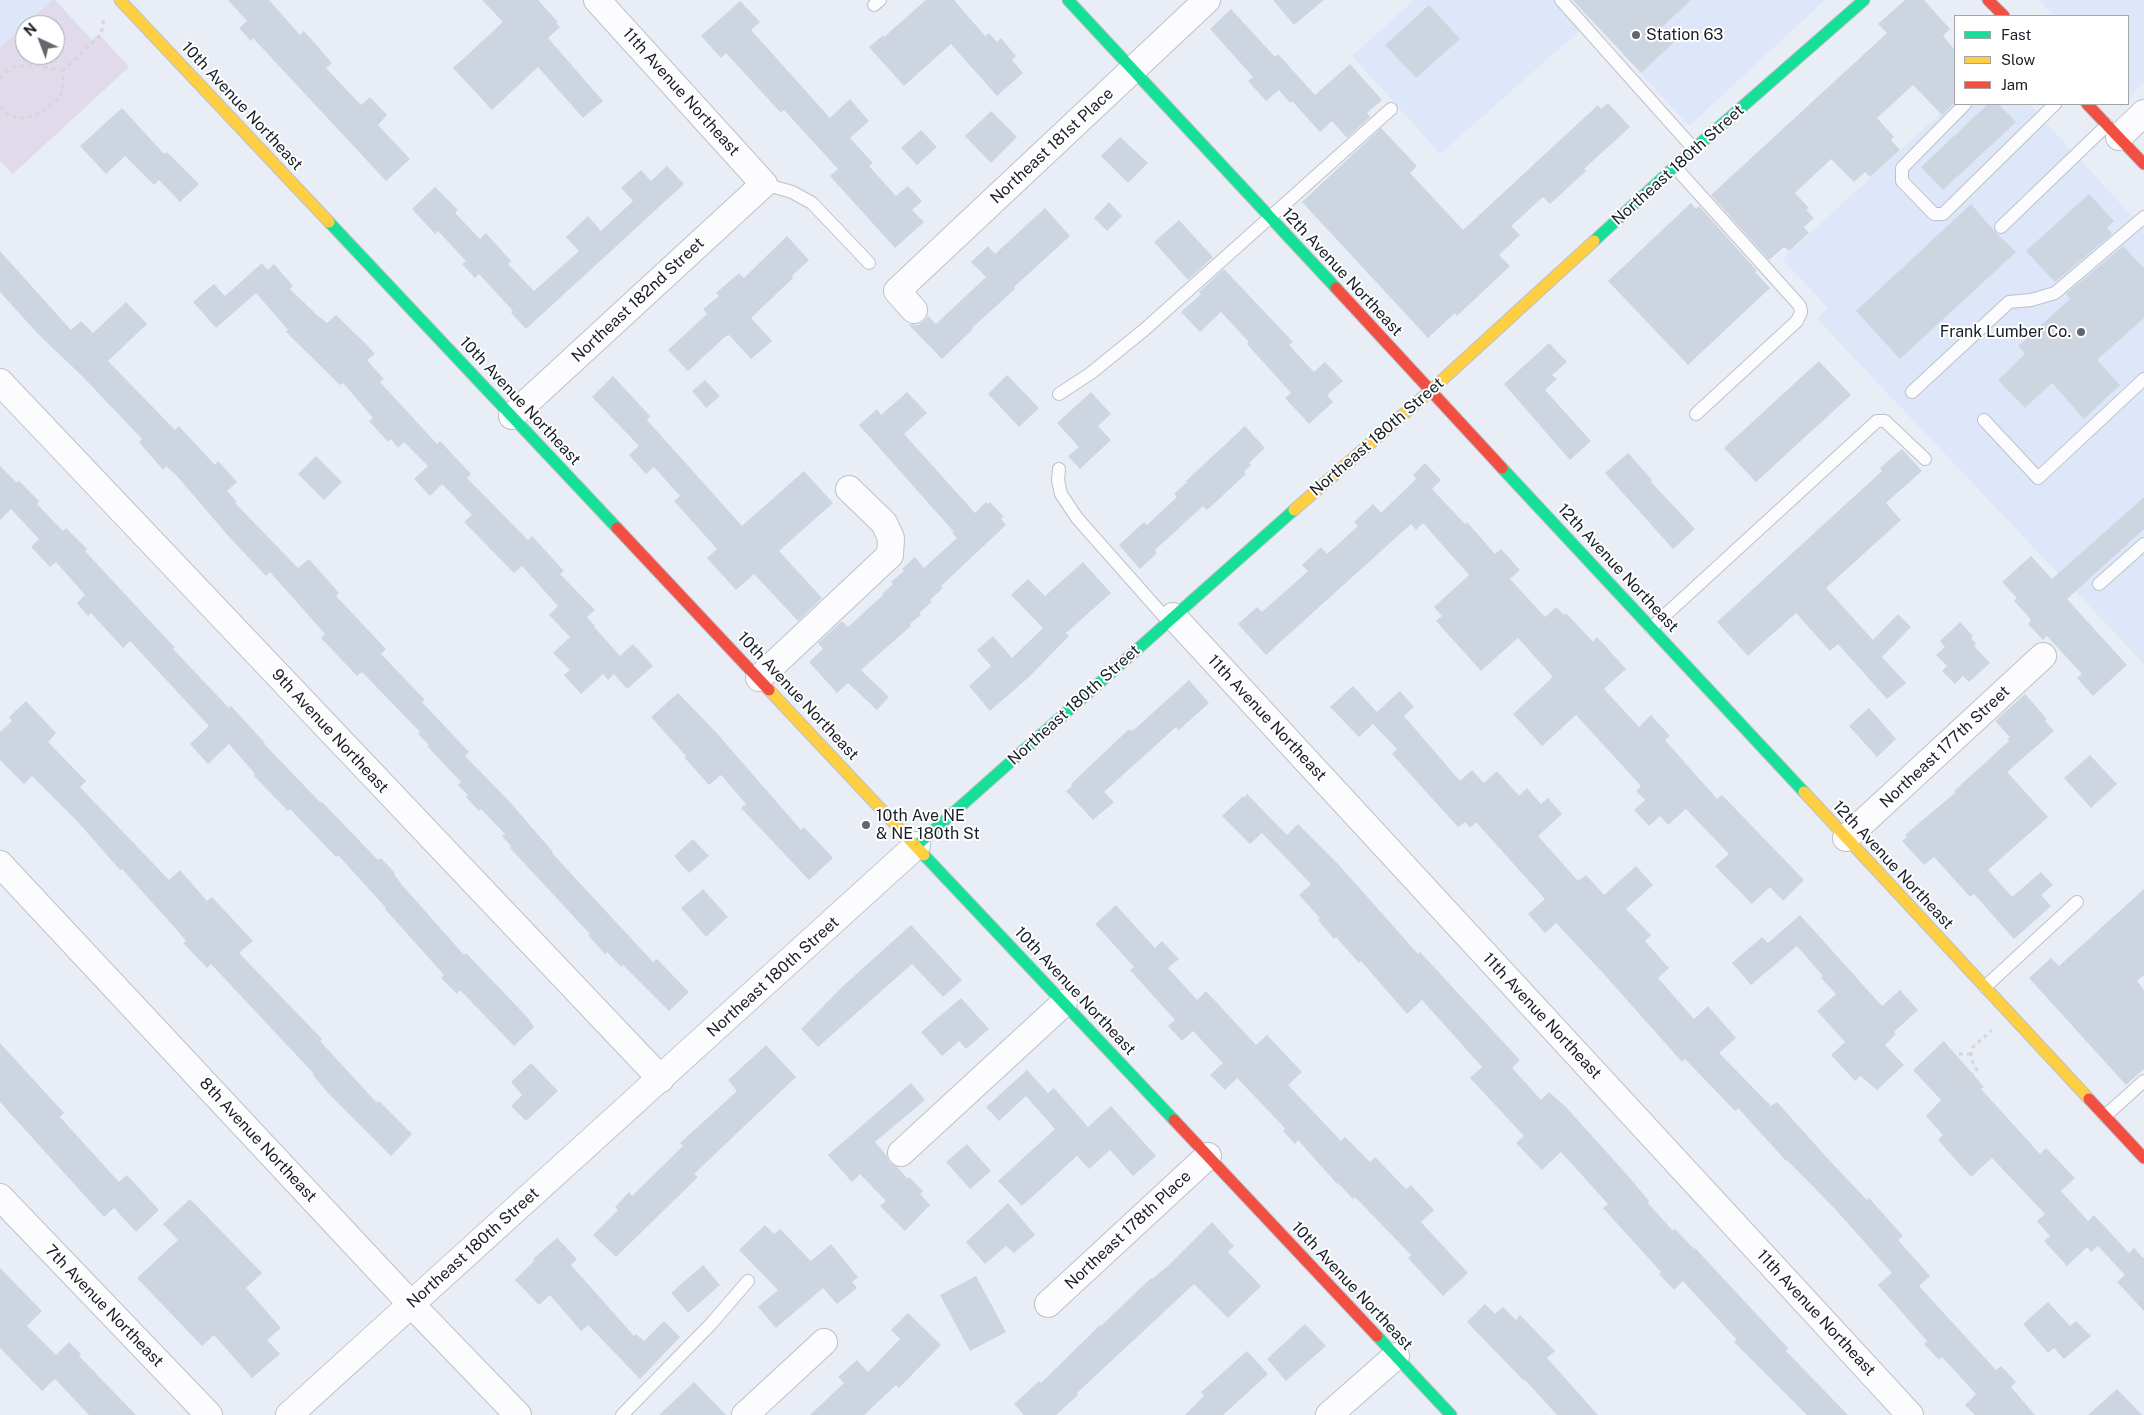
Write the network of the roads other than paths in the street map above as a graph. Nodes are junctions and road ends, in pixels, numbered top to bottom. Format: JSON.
{"nodes":[{"id":1,"x":120,"y":0,"type":"edge"},
{"id":2,"x":597,"y":0,"type":"edge"},
{"id":3,"x":1068,"y":0,"type":"edge"},
{"id":4,"x":1206,"y":0,"type":"edge"},
{"id":5,"x":1561,"y":0,"type":"edge"},
{"id":6,"x":1843,"y":0,"type":"edge"},
{"id":7,"x":1864,"y":0,"type":"edge"},
{"id":8,"x":1988,"y":0,"type":"edge"},
{"id":9,"x":1852,"y":10,"type":"junction"},
{"id":10,"x":2003,"y":15,"type":"edge"},
{"id":11,"x":1132,"y":70,"type":"junction"},
{"id":12,"x":1964,"y":105,"type":"edge"},
{"id":13,"x":2054,"y":105,"type":"edge"},
{"id":14,"x":2088,"y":105,"type":"edge"},
{"id":15,"x":1391,"y":109,"type":"dead end"},
{"id":16,"x":2144,"y":113,"type":"edge"},
{"id":17,"x":2113,"y":131,"type":"junction"},
{"id":18,"x":1694,"y":149,"type":"junction"},
{"id":19,"x":2144,"y":164,"type":"edge"},
{"id":20,"x":1675,"y":167,"type":"junction"},
{"id":21,"x":764,"y":184,"type":"junction"},
{"id":22,"x":1269,"y":216,"type":"junction"},
{"id":23,"x":2144,"y":217,"type":"edge"},
{"id":24,"x":2001,"y":226,"type":"dead end"},
{"id":25,"x":869,"y":263,"type":"dead end"},
{"id":26,"x":905,"y":300,"type":"dead end"},
{"id":27,"x":2144,"y":379,"type":"edge"},
{"id":28,"x":0,"y":382,"type":"edge"},
{"id":29,"x":1430,"y":391,"type":"junction"},
{"id":30,"x":1912,"y":392,"type":"dead end"},
{"id":31,"x":1060,"y":394,"type":"dead end"},
{"id":32,"x":1696,"y":414,"type":"dead end"},
{"id":33,"x":512,"y":416,"type":"junction"},
{"id":34,"x":1984,"y":420,"type":"dead end"},
{"id":35,"x":1925,"y":459,"type":"dead end"},
{"id":36,"x":1059,"y":468,"type":"dead end"},
{"id":37,"x":849,"y":489,"type":"dead end"},
{"id":38,"x":2144,"y":544,"type":"edge"},
{"id":39,"x":2099,"y":584,"type":"dead end"},
{"id":40,"x":1171,"y":619,"type":"junction"},
{"id":41,"x":1651,"y":628,"type":"junction"},
{"id":42,"x":2043,"y":656,"type":"dead end"},
{"id":43,"x":759,"y":678,"type":"junction"},
{"id":44,"x":1846,"y":838,"type":"junction"},
{"id":45,"x":917,"y":845,"type":"junction"},
{"id":46,"x":0,"y":864,"type":"edge"},
{"id":47,"x":2077,"y":902,"type":"dead end"},
{"id":48,"x":1985,"y":986,"type":"junction"},
{"id":49,"x":1064,"y":1003,"type":"junction"},
{"id":50,"x":661,"y":1079,"type":"junction"},
{"id":51,"x":2144,"y":1081,"type":"edge"},
{"id":52,"x":2105,"y":1116,"type":"junction"},
{"id":53,"x":901,"y":1153,"type":"dead end"},
{"id":54,"x":1208,"y":1156,"type":"junction"},
{"id":55,"x":2144,"y":1158,"type":"edge"},
{"id":56,"x":0,"y":1197,"type":"edge"},
{"id":57,"x":748,"y":1281,"type":"dead end"},
{"id":58,"x":411,"y":1304,"type":"junction"},
{"id":59,"x":1048,"y":1304,"type":"dead end"},
{"id":60,"x":824,"y":1342,"type":"dead end"},
{"id":61,"x":1396,"y":1356,"type":"junction"},
{"id":62,"x":209,"y":1415,"type":"edge"},
{"id":63,"x":289,"y":1415,"type":"edge"},
{"id":64,"x":518,"y":1415,"type":"edge"},
{"id":65,"x":622,"y":1415,"type":"edge"},
{"id":66,"x":745,"y":1415,"type":"edge"},
{"id":67,"x":1329,"y":1415,"type":"edge"},
{"id":68,"x":1451,"y":1415,"type":"edge"},
{"id":69,"x":1910,"y":1415,"type":"edge"}],
"edges":[{"from":1,"to":33,"type":"street","name":"10th Avenue Northeast"},
{"from":2,"to":21,"type":"street","name":"11th Avenue Northeast"},
{"from":3,"to":11,"type":"street","name":"12th Avenue Northeast"},
{"from":4,"to":11,"type":"street","name":"Northeast 181st Place"},
{"from":5,"to":18,"type":"lane"},
{"from":6,"to":9,"type":"lane"},
{"from":7,"to":9,"type":"street","name":"Northeast 180th Street"},
{"from":8,"to":10,"type":"street"},
{"from":9,"to":18,"type":"street","name":"Northeast 180th Street"},
{"from":11,"to":22,"type":"street","name":"12th Avenue Northeast"},
{"from":11,"to":26,"type":"street","name":"Northeast 181st Place"},
{"from":12,"to":13,"type":"lane"},
{"from":14,"to":17,"type":"street"},
{"from":15,"to":22,"type":"lane"},
{"from":16,"to":17,"type":"street"},
{"from":17,"to":19,"type":"street"},
{"from":17,"to":24,"type":"lane"},
{"from":18,"to":20,"type":"street","name":"Northeast 180th Street"},
{"from":20,"to":29,"type":"street","name":"Northeast 180th Street"},
{"from":20,"to":32,"type":"lane"},
{"from":21,"to":25,"type":"lane"},
{"from":21,"to":33,"type":"street","name":"Northeast 182nd Street"},
{"from":22,"to":29,"type":"street","name":"12th Avenue Northeast"},
{"from":22,"to":31,"type":"lane"},
{"from":23,"to":30,"type":"lane"},
{"from":27,"to":34,"type":"lane"},
{"from":28,"to":50,"type":"street","name":"9th Avenue Northeast"},
{"from":29,"to":40,"type":"street","name":"Northeast 180th Street"},
{"from":29,"to":41,"type":"street","name":"12th Avenue Northeast"},
{"from":33,"to":43,"type":"street","name":"10th Avenue Northeast"},
{"from":35,"to":41,"type":"lane"},
{"from":36,"to":40,"type":"lane"},
{"from":37,"to":43,"type":"street"},
{"from":38,"to":39,"type":"lane"},
{"from":40,"to":45,"type":"street","name":"Northeast 180th Street"},
{"from":40,"to":69,"type":"street","name":"11th Avenue Northeast"},
{"from":41,"to":44,"type":"street","name":"12th Avenue Northeast"},
{"from":42,"to":44,"type":"street","name":"Northeast 177th Street"},
{"from":43,"to":45,"type":"street","name":"10th Avenue Northeast"},
{"from":44,"to":48,"type":"street","name":"12th Avenue Northeast"},
{"from":45,"to":49,"type":"street","name":"10th Avenue Northeast"},
{"from":45,"to":50,"type":"street","name":"Northeast 180th Street"},
{"from":46,"to":58,"type":"street","name":"8th Avenue Northeast"},
{"from":47,"to":48,"type":"lane"},
{"from":48,"to":52,"type":"street","name":"12th Avenue Northeast"},
{"from":49,"to":53,"type":"street"},
{"from":49,"to":54,"type":"street","name":"10th Avenue Northeast"},
{"from":50,"to":58,"type":"street","name":"Northeast 180th Street"},
{"from":51,"to":52,"type":"lane"},
{"from":52,"to":55,"type":"street","name":"12th Avenue Northeast"},
{"from":54,"to":59,"type":"street","name":"Northeast 178th Place"},
{"from":54,"to":61,"type":"street","name":"10th Avenue Northeast"},
{"from":56,"to":62,"type":"street","name":"7th Avenue Northeast"},
{"from":57,"to":65,"type":"lane"},
{"from":58,"to":63,"type":"street","name":"Northeast 180th Street"},
{"from":58,"to":64,"type":"street","name":"8th Avenue Northeast"},
{"from":60,"to":66,"type":"street"},
{"from":61,"to":67,"type":"street"},
{"from":61,"to":68,"type":"street","name":"10th Avenue Northeast"}]}
